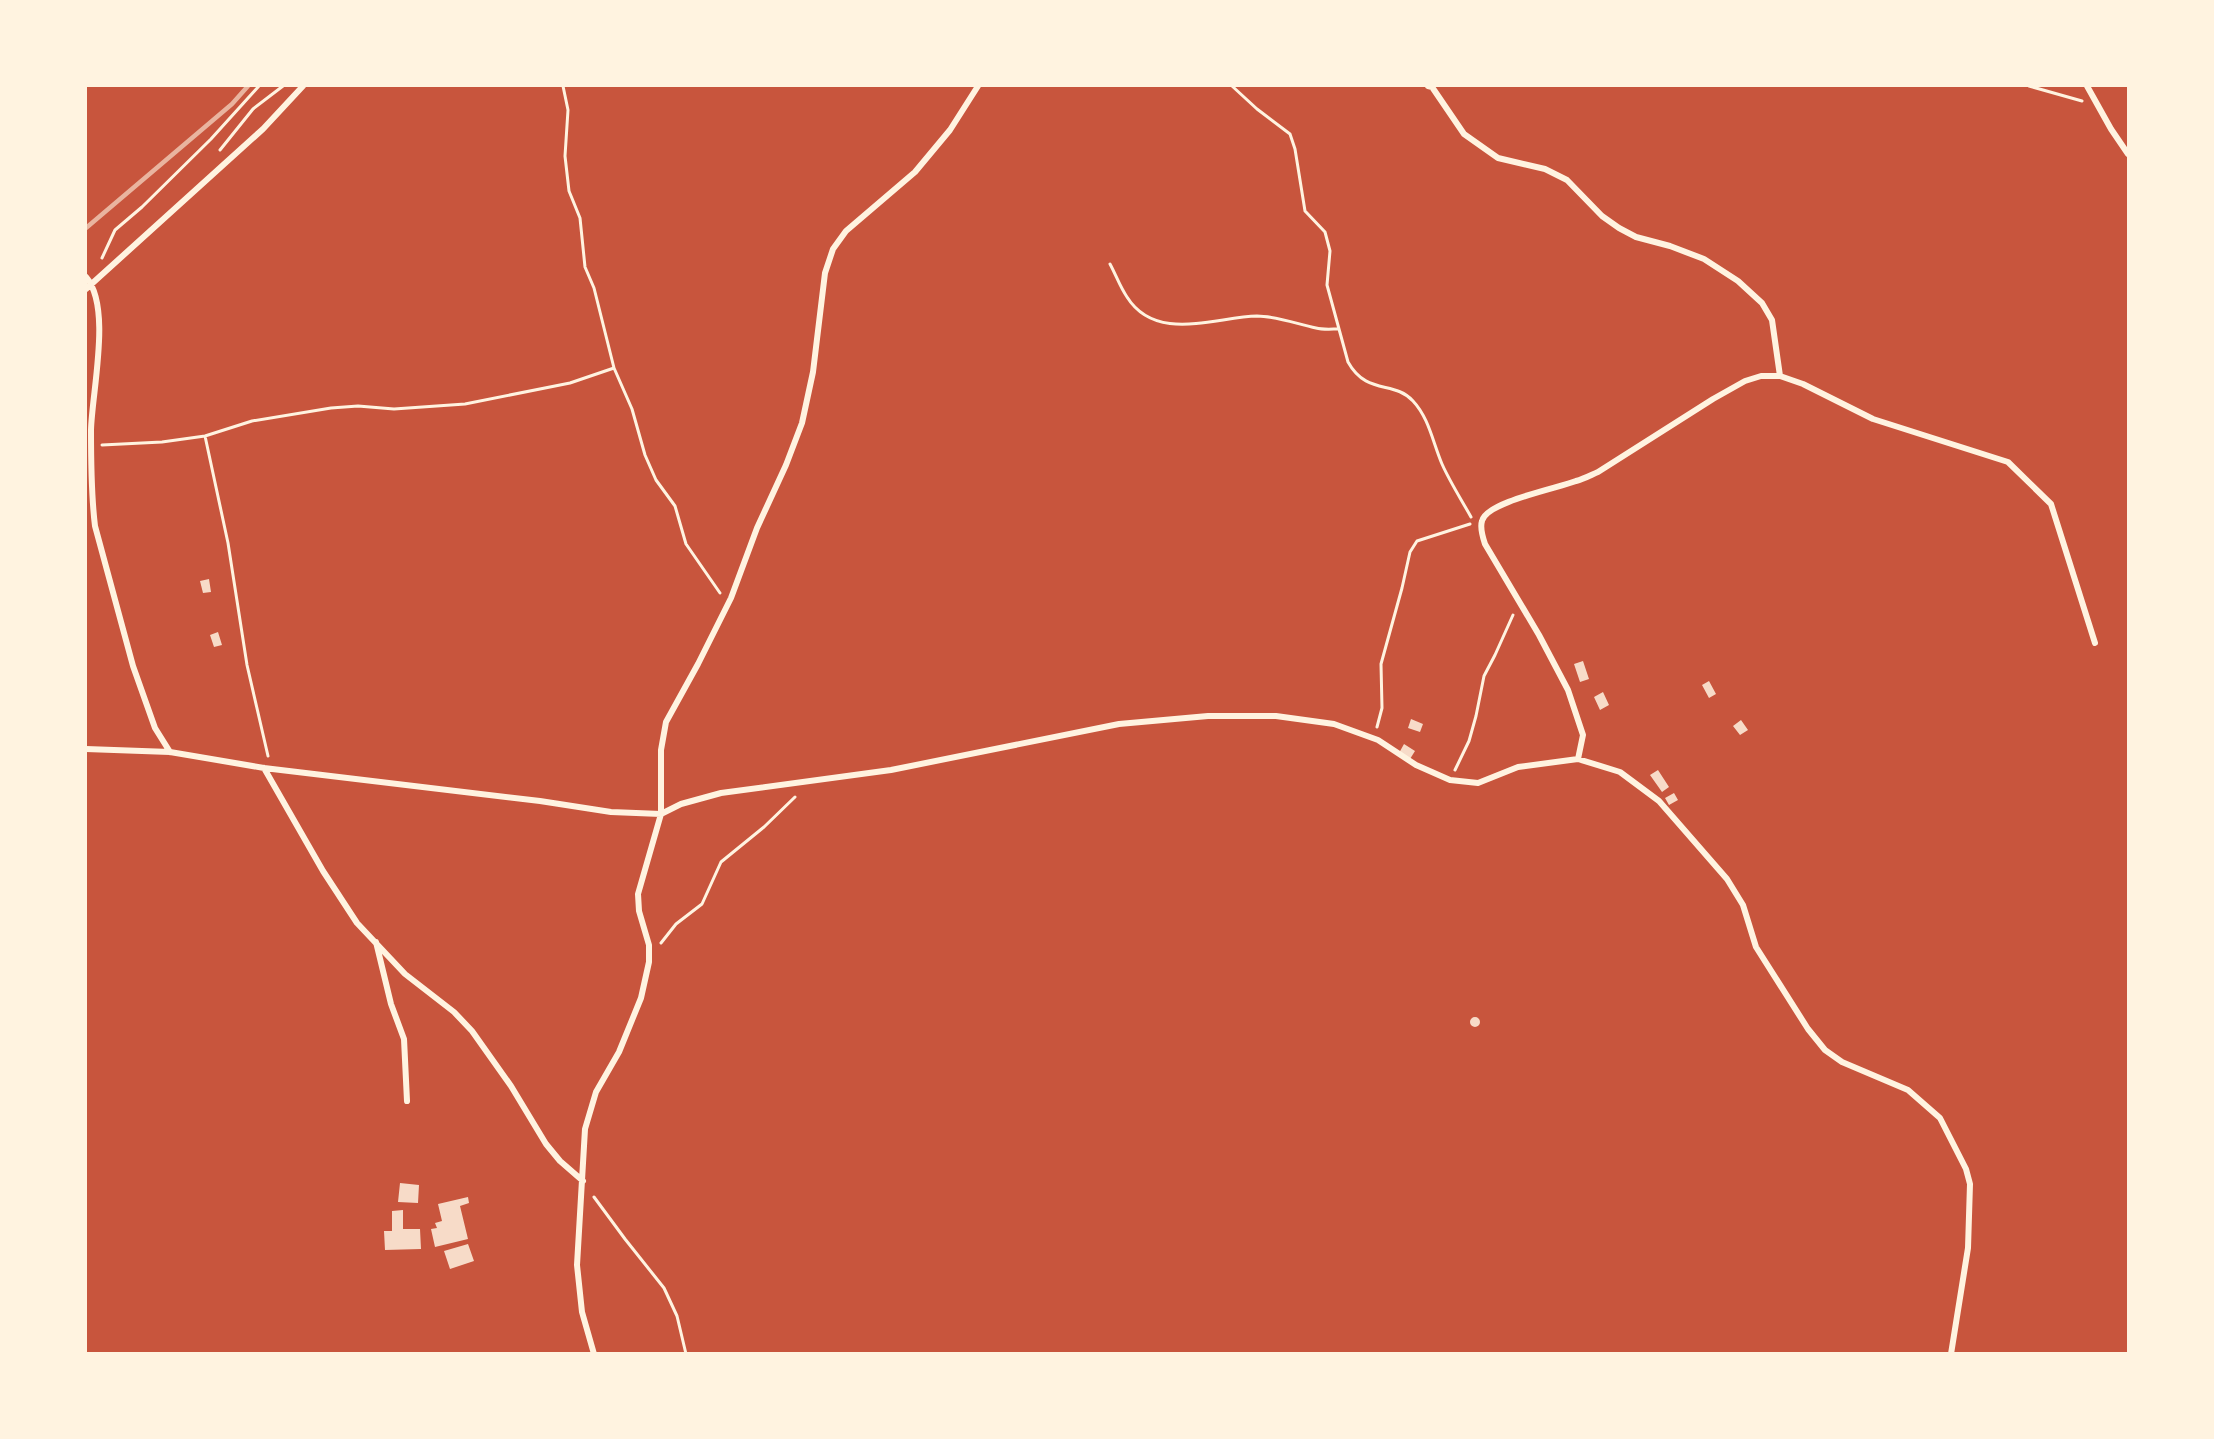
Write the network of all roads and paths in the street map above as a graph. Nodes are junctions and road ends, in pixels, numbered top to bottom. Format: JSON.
{"nodes":[{"id":1,"x":259,"y":86,"type":"edge"},
{"id":2,"x":303,"y":86,"type":"edge"},
{"id":3,"x":563,"y":86,"type":"edge"},
{"id":4,"x":978,"y":86,"type":"edge"},
{"id":5,"x":1232,"y":86,"type":"edge"},
{"id":6,"x":1428,"y":86,"type":"edge"},
{"id":7,"x":2029,"y":86,"type":"edge"},
{"id":8,"x":2087,"y":86,"type":"edge"},
{"id":9,"x":2099,"y":107,"type":"junction"},
{"id":10,"x":2128,"y":153,"type":"edge"},
{"id":11,"x":1110,"y":264,"type":"dead end"},
{"id":12,"x":86,"y":277,"type":"edge"},
{"id":13,"x":91,"y":284,"type":"junction"},
{"id":14,"x":86,"y":289,"type":"edge"},
{"id":15,"x":1339,"y":329,"type":"junction"},
{"id":16,"x":614,"y":368,"type":"junction"},
{"id":17,"x":1780,"y":376,"type":"junction"},
{"id":18,"x":205,"y":436,"type":"junction"},
{"id":19,"x":91,"y":445,"type":"junction"},
{"id":20,"x":1514,"y":594,"type":"junction"},
{"id":21,"x":728,"y":604,"type":"junction"},
{"id":22,"x":2095,"y":643,"type":"dead end"},
{"id":23,"x":1378,"y":740,"type":"junction"},
{"id":24,"x":86,"y":749,"type":"edge"},
{"id":25,"x":170,"y":752,"type":"junction"},
{"id":26,"x":1578,"y":759,"type":"junction"},
{"id":27,"x":267,"y":769,"type":"junction"},
{"id":28,"x":1450,"y":780,"type":"junction"},
{"id":29,"x":809,"y":783,"type":"junction"},
{"id":30,"x":661,"y":814,"type":"junction"},
{"id":31,"x":376,"y":942,"type":"junction"},
{"id":32,"x":649,"y":962,"type":"junction"},
{"id":33,"x":407,"y":1101,"type":"dead end"},
{"id":34,"x":583,"y":1181,"type":"junction"},
{"id":35,"x":594,"y":1353,"type":"edge"},
{"id":36,"x":686,"y":1353,"type":"edge"},
{"id":37,"x":1951,"y":1353,"type":"edge"}],
"edges":[{"from":1,"to":13,"type":"path"},
{"from":2,"to":13,"type":"street"},
{"from":3,"to":16,"type":"path"},
{"from":4,"to":21,"type":"street"},
{"from":5,"to":15,"type":"path"},
{"from":6,"to":17,"type":"street"},
{"from":7,"to":9,"type":"path"},
{"from":8,"to":9,"type":"street"},
{"from":9,"to":10,"type":"street"},
{"from":11,"to":15,"type":"path"},
{"from":12,"to":13,"type":"street"},
{"from":13,"to":14,"type":"street"},
{"from":13,"to":19,"type":"street"},
{"from":15,"to":23,"type":"path"},
{"from":16,"to":18,"type":"path"},
{"from":16,"to":21,"type":"path"},
{"from":17,"to":20,"type":"street"},
{"from":17,"to":22,"type":"street"},
{"from":18,"to":19,"type":"path"},
{"from":18,"to":27,"type":"path"},
{"from":19,"to":25,"type":"street"},
{"from":20,"to":26,"type":"street"},
{"from":20,"to":28,"type":"path"},
{"from":21,"to":30,"type":"street"},
{"from":23,"to":28,"type":"street"},
{"from":23,"to":29,"type":"street"},
{"from":24,"to":25,"type":"street"},
{"from":25,"to":27,"type":"street"},
{"from":26,"to":28,"type":"street"},
{"from":26,"to":37,"type":"street"},
{"from":27,"to":30,"type":"street"},
{"from":27,"to":31,"type":"street"},
{"from":29,"to":30,"type":"street"},
{"from":29,"to":32,"type":"path"},
{"from":30,"to":32,"type":"street"},
{"from":31,"to":33,"type":"street"},
{"from":31,"to":34,"type":"street"},
{"from":32,"to":34,"type":"street"},
{"from":34,"to":35,"type":"street"},
{"from":34,"to":36,"type":"path"}]}
